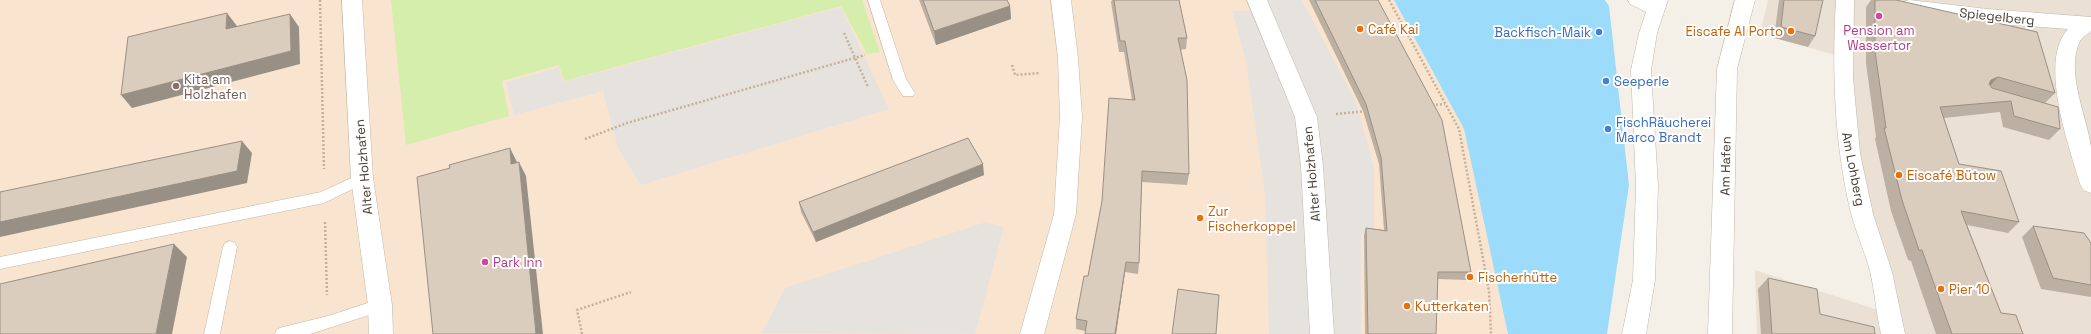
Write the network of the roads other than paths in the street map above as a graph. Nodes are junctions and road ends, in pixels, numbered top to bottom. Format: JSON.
{"nodes":[{"id":1,"x":352,"y":0,"type":"edge"},
{"id":2,"x":874,"y":0,"type":"edge"},
{"id":3,"x":1061,"y":0,"type":"edge"},
{"id":4,"x":1257,"y":0,"type":"edge"},
{"id":5,"x":1637,"y":0,"type":"edge"},
{"id":6,"x":1745,"y":0,"type":"edge"},
{"id":7,"x":1845,"y":0,"type":"edge"},
{"id":8,"x":1892,"y":2,"type":"edge"},
{"id":9,"x":1658,"y":5,"type":"edge"},
{"id":10,"x":1912,"y":6,"type":"joint"},
{"id":11,"x":2088,"y":24,"type":"edge"},
{"id":12,"x":908,"y":93,"type":"dead end"},
{"id":13,"x":362,"y":178,"type":"junction"},
{"id":14,"x":2091,"y":184,"type":"edge"},
{"id":15,"x":230,"y":248,"type":"dead end"},
{"id":16,"x":0,"y":263,"type":"edge"},
{"id":17,"x":380,"y":305,"type":"junction"},
{"id":18,"x":212,"y":334,"type":"edge"},
{"id":19,"x":283,"y":334,"type":"edge"},
{"id":20,"x":381,"y":334,"type":"edge"},
{"id":21,"x":1032,"y":334,"type":"edge"},
{"id":22,"x":1322,"y":334,"type":"edge"},
{"id":23,"x":1634,"y":334,"type":"edge"},
{"id":24,"x":1720,"y":334,"type":"edge"},
{"id":25,"x":1893,"y":334,"type":"edge"}],
"edges":[{"from":1,"to":13,"type":"street","name":"Alter Holzhafen"},
{"from":2,"to":12,"type":"lane"},
{"from":3,"to":21,"type":"street"},
{"from":4,"to":22,"type":"street","name":"Alter Holzhafen"},
{"from":5,"to":9,"type":"street"},
{"from":6,"to":24,"type":"street","name":"Am Hafen"},
{"from":7,"to":25,"type":"street","name":"Am Lohberg"},
{"from":8,"to":10,"type":"street","name":"Spiegelberg"},
{"from":9,"to":23,"type":"street"},
{"from":10,"to":11,"type":"street","name":"Spiegelberg"},
{"from":11,"to":14,"type":"street"},
{"from":13,"to":16,"type":"lane"},
{"from":13,"to":17,"type":"street","name":"Alter Holzhafen"},
{"from":15,"to":18,"type":"lane"},
{"from":17,"to":19,"type":"lane"},
{"from":17,"to":20,"type":"street","name":"Alter Holzhafen"}]}
